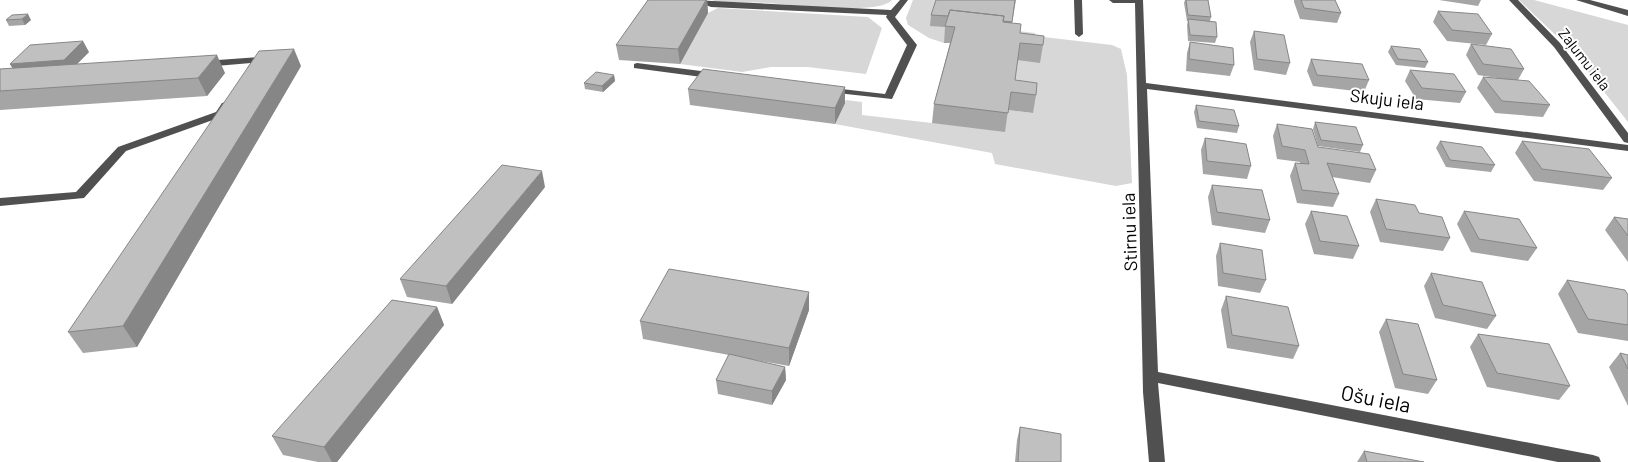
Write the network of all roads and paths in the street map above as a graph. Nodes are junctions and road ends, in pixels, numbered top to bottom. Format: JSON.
{"nodes":[{"id":1,"x":696,"y":0,"type":"edge"},
{"id":2,"x":904,"y":0,"type":"edge"},
{"id":3,"x":1078,"y":0,"type":"edge"},
{"id":4,"x":1113,"y":0,"type":"edge"},
{"id":5,"x":1513,"y":0,"type":"edge"},
{"id":6,"x":1580,"y":0,"type":"edge"},
{"id":7,"x":1139,"y":1,"type":"edge"},
{"id":8,"x":892,"y":13,"type":"junction"},
{"id":9,"x":1628,"y":13,"type":"edge"},
{"id":10,"x":1079,"y":34,"type":"dead end"},
{"id":11,"x":190,"y":65,"type":"edge"},
{"id":12,"x":637,"y":66,"type":"dead end"},
{"id":13,"x":247,"y":75,"type":"edge"},
{"id":14,"x":724,"y":77,"type":"edge"},
{"id":15,"x":1142,"y":85,"type":"junction"},
{"id":16,"x":820,"y":88,"type":"edge"},
{"id":17,"x":231,"y":98,"type":"edge"},
{"id":18,"x":1628,"y":140,"type":"edge"},
{"id":19,"x":1628,"y":148,"type":"edge"},
{"id":20,"x":0,"y":202,"type":"edge"},
{"id":21,"x":1151,"y":376,"type":"junction"},
{"id":22,"x":1157,"y":462,"type":"edge"},
{"id":23,"x":1593,"y":462,"type":"edge"}],
"edges":[{"from":1,"to":8,"type":"street"},
{"from":2,"to":8,"type":"street"},
{"from":3,"to":10,"type":"street"},
{"from":4,"to":7,"type":"street"},
{"from":5,"to":18,"type":"street","name":"Zaļumu iela"},
{"from":6,"to":9,"type":"street"},
{"from":7,"to":15,"type":"street","name":"Stirnu iela"},
{"from":8,"to":16,"type":"street"},
{"from":11,"to":13,"type":"street"},
{"from":12,"to":14,"type":"street"},
{"from":15,"to":19,"type":"street","name":"Skuju iela"},
{"from":15,"to":21,"type":"street","name":"Stirnu iela"},
{"from":17,"to":20,"type":"street"},
{"from":21,"to":22,"type":"street","name":"Stirnu iela"},
{"from":21,"to":23,"type":"street","name":"Ošu iela"}]}
